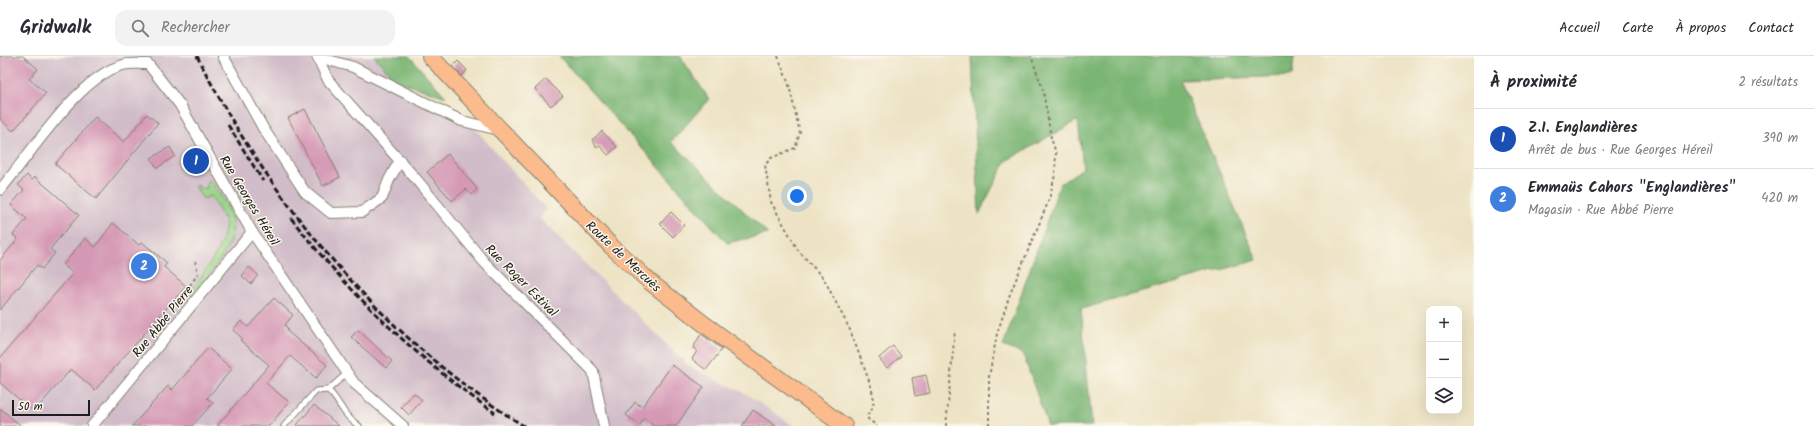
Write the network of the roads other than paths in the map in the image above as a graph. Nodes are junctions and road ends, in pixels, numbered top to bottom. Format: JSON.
{"nodes":[{"id":1,"x":223,"y":56,"type":"edge"},
{"id":2,"x":317,"y":56,"type":"edge"},
{"id":3,"x":430,"y":56,"type":"edge"},
{"id":4,"x":147,"y":60,"type":"edge"},
{"id":5,"x":500,"y":130,"type":"junction"},
{"id":6,"x":400,"y":160,"type":"junction"},
{"id":7,"x":0,"y":190,"type":"edge"},
{"id":8,"x":252,"y":232,"type":"junction"},
{"id":9,"x":348,"y":373,"type":"junction"},
{"id":10,"x":328,"y":390,"type":"junction"},
{"id":11,"x":92,"y":426,"type":"edge"},
{"id":12,"x":284,"y":426,"type":"edge"},
{"id":13,"x":359,"y":426,"type":"edge"},
{"id":14,"x":403,"y":426,"type":"edge"},
{"id":15,"x":604,"y":426,"type":"edge"},
{"id":16,"x":844,"y":426,"type":"edge"}],
"edges":[{"from":1,"to":6,"type":"street"},
{"from":2,"to":5,"type":"street"},
{"from":2,"to":6,"type":"street","name":"Rue Roger Estival"},
{"from":3,"to":5,"type":"main road","name":"Route de Mercuès"},
{"from":4,"to":7,"type":"street","name":"Rue Georges Héreil"},
{"from":4,"to":8,"type":"street","name":"Rue Georges Héreil"},
{"from":5,"to":16,"type":"main road","name":"Route de Mercuès"},
{"from":6,"to":15,"type":"street","name":"Rue Roger Estival"},
{"from":8,"to":9,"type":"street","name":"Rue Georges Héreil"},
{"from":8,"to":11,"type":"street","name":"Rue Abbé Pierre"},
{"from":9,"to":10,"type":"lane"},
{"from":9,"to":14,"type":"street","name":"Rue Georges Héreil"},
{"from":10,"to":12,"type":"lane"},
{"from":10,"to":13,"type":"lane"}]}
